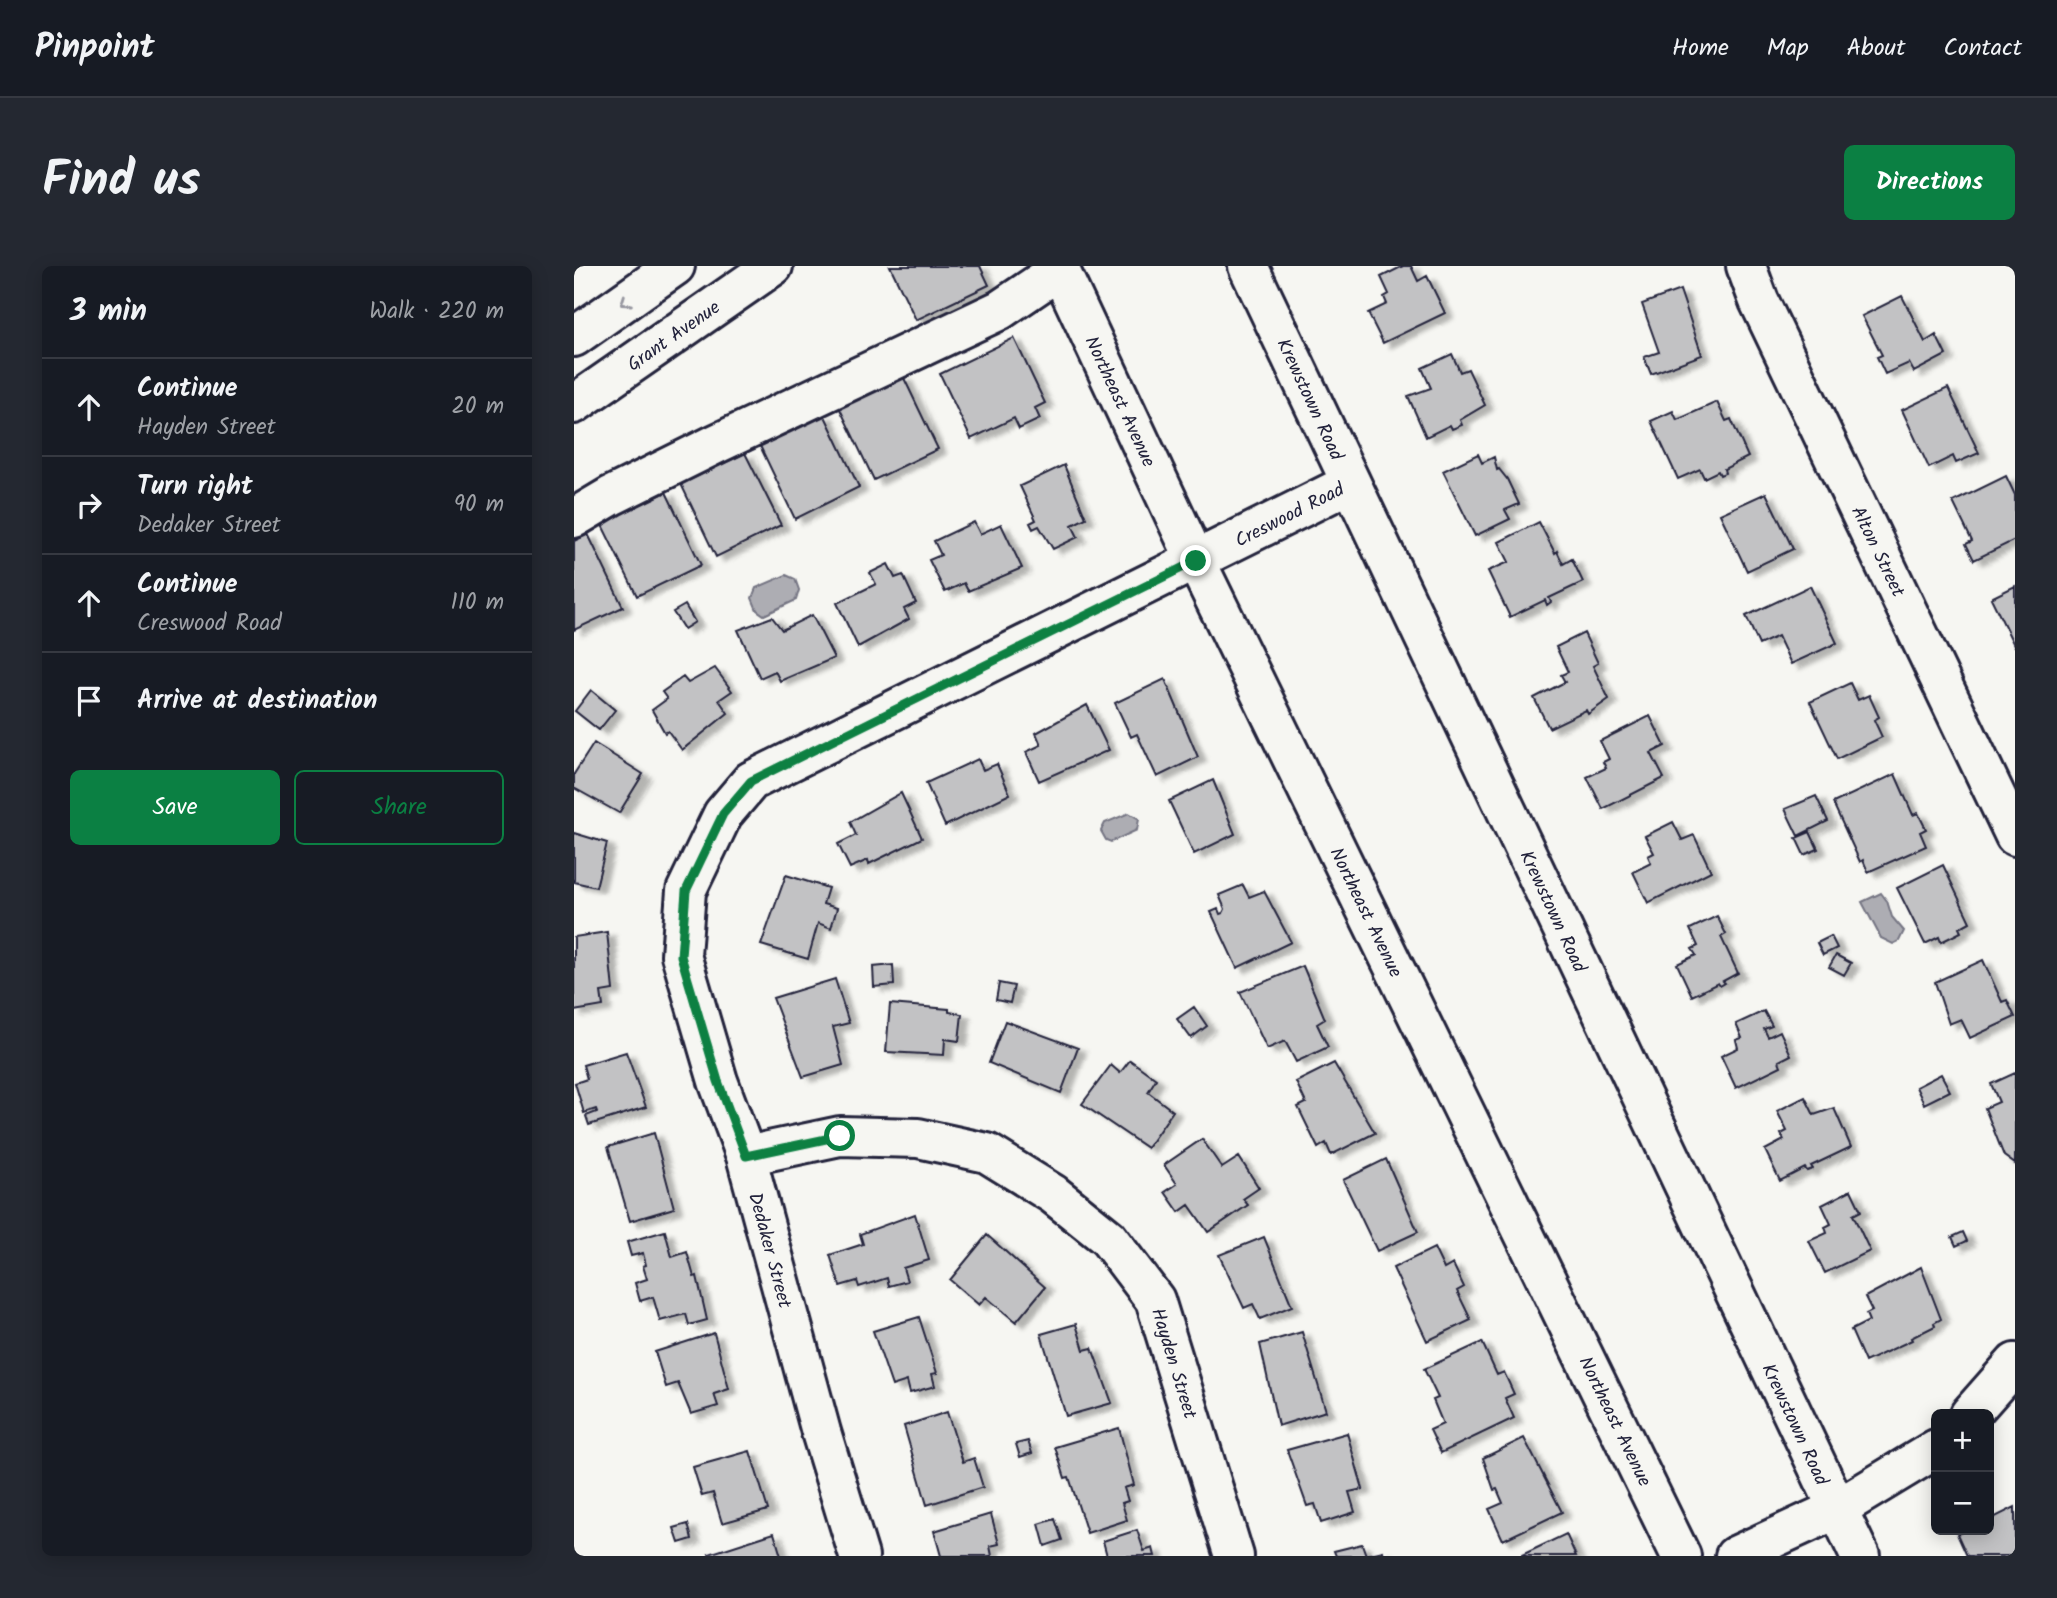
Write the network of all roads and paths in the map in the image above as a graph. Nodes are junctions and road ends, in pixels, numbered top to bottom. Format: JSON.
{"nodes":[{"id":1,"x":675,"y":266,"type":"edge"},
{"id":2,"x":773,"y":266,"type":"edge"},
{"id":3,"x":1248,"y":266,"type":"edge"},
{"id":4,"x":1746,"y":266,"type":"edge"},
{"id":5,"x":1058,"y":268,"type":"edge"},
{"id":6,"x":574,"y":337,"type":"edge"},
{"id":7,"x":574,"y":404,"type":"edge"},
{"id":8,"x":1351,"y":483,"type":"junction"},
{"id":9,"x":574,"y":518,"type":"edge"},
{"id":10,"x":1196,"y":561,"type":"junction"},
{"id":11,"x":742,"y":793,"type":"joint"},
{"id":12,"x":2015,"y":835,"type":"edge"},
{"id":13,"x":746,"y":1156,"type":"junction"},
{"id":14,"x":2015,"y":1363,"type":"edge"},
{"id":15,"x":1974,"y":1409,"type":"edge"},
{"id":16,"x":1931,"y":1452,"type":"edge"},
{"id":17,"x":1837,"y":1509,"type":"junction"},
{"id":18,"x":859,"y":1556,"type":"edge"},
{"id":19,"x":1234,"y":1556,"type":"edge"},
{"id":20,"x":1681,"y":1556,"type":"edge"},
{"id":21,"x":1735,"y":1556,"type":"edge"},
{"id":22,"x":1860,"y":1556,"type":"edge"}],
"edges":[{"from":1,"to":6,"type":"street","one_way":true},
{"from":2,"to":7,"type":"street","name":"Grant Avenue"},
{"from":3,"to":8,"type":"street","name":"Krewstown Road"},
{"from":4,"to":12,"type":"street","name":"Alton Street"},
{"from":5,"to":9,"type":"street"},
{"from":5,"to":10,"type":"street","name":"Northeast Avenue"},
{"from":8,"to":10,"type":"street","name":"Creswood Road"},
{"from":8,"to":17,"type":"street","name":"Krewstown Road"},
{"from":10,"to":11,"type":"street","name":"Creswood Road"},
{"from":10,"to":20,"type":"street","name":"Northeast Avenue"},
{"from":11,"to":13,"type":"street","name":"Dedaker Street"},
{"from":13,"to":18,"type":"street","name":"Dedaker Street"},
{"from":13,"to":19,"type":"street","name":"Hayden Street"},
{"from":14,"to":15,"type":"street"},
{"from":16,"to":17,"type":"street"},
{"from":17,"to":21,"type":"street"},
{"from":17,"to":22,"type":"street","name":"Krewstown Road"}]}
